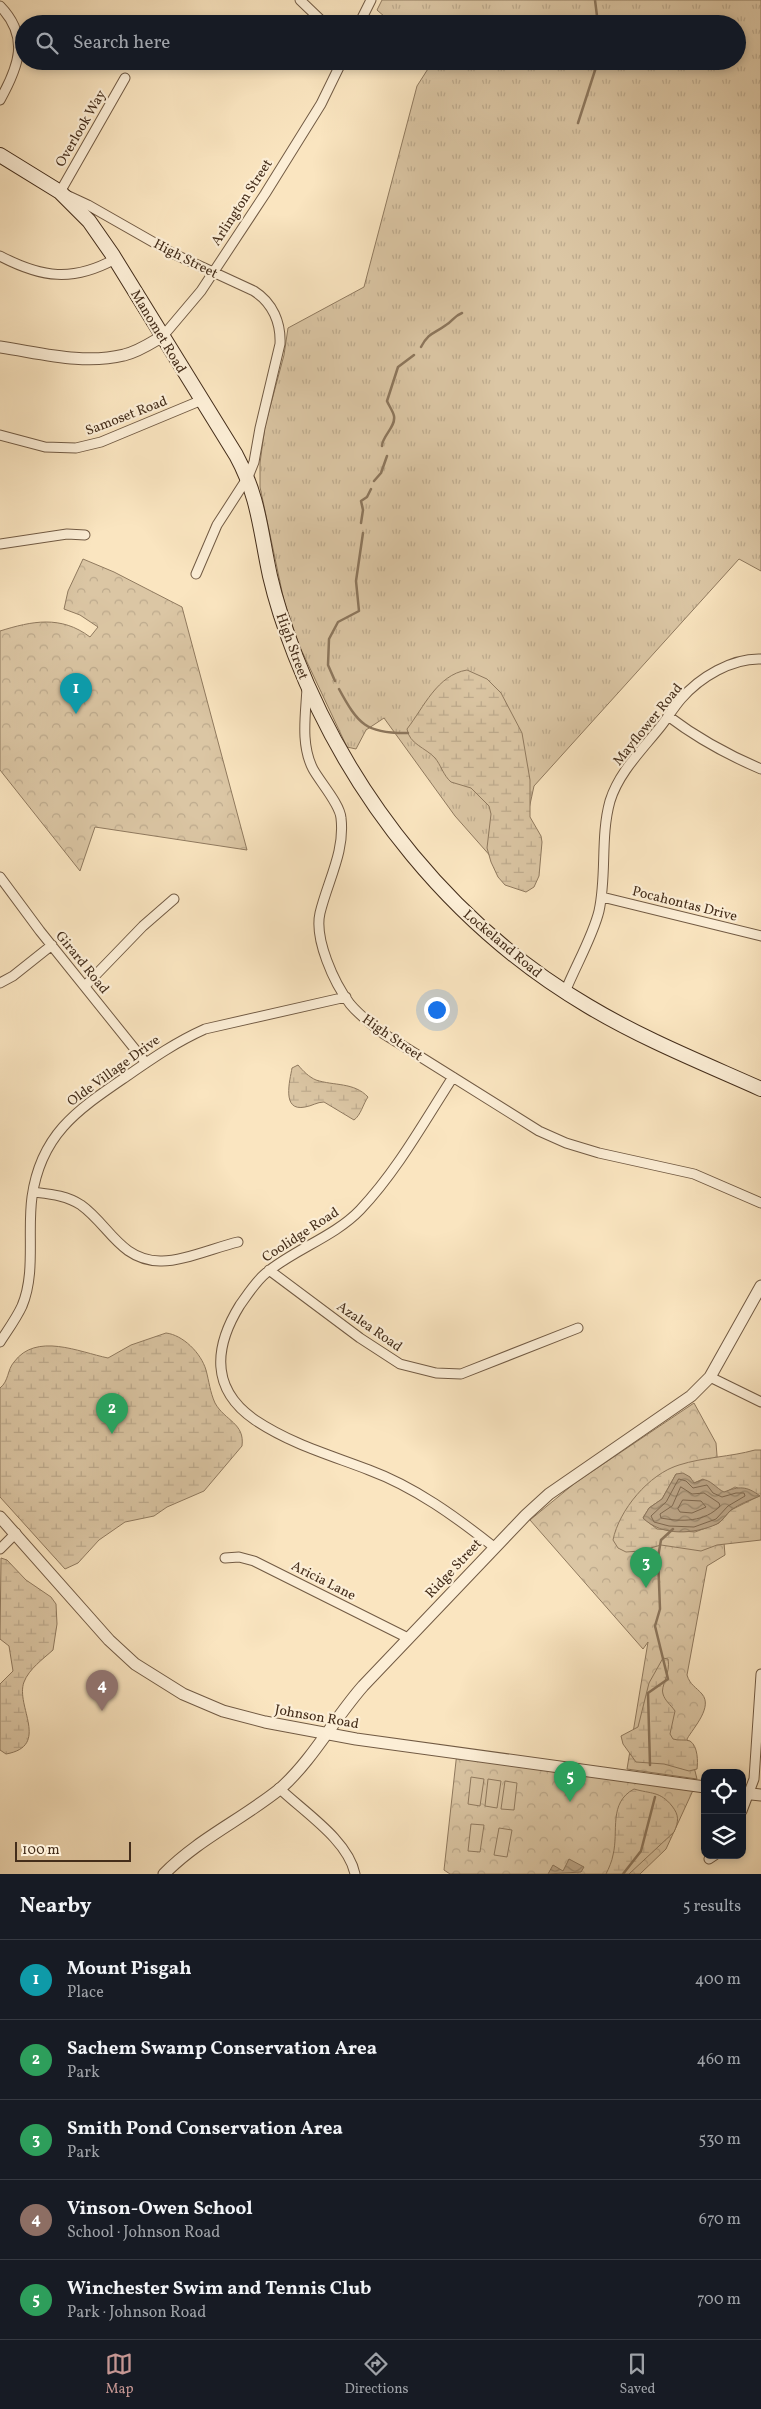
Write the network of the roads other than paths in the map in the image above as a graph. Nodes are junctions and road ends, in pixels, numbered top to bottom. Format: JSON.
{"nodes":[{"id":1,"x":300,"y":0,"type":"edge"},
{"id":2,"x":370,"y":0,"type":"edge"},
{"id":3,"x":0,"y":6,"type":"edge"},
{"id":4,"x":316,"y":15,"type":"edge"},
{"id":5,"x":363,"y":15,"type":"edge"},
{"id":6,"x":15,"y":31,"type":"edge"},
{"id":7,"x":15,"y":69,"type":"edge"},
{"id":8,"x":337,"y":70,"type":"edge"},
{"id":9,"x":125,"y":78,"type":"dead end"},
{"id":10,"x":0,"y":100,"type":"edge"},
{"id":11,"x":0,"y":154,"type":"edge"},
{"id":12,"x":60,"y":192,"type":"junction"},
{"id":13,"x":0,"y":256,"type":"edge"},
{"id":14,"x":116,"y":259,"type":"junction"},
{"id":15,"x":213,"y":272,"type":"junction"},
{"id":16,"x":163,"y":336,"type":"junction"},
{"id":17,"x":0,"y":347,"type":"edge"},
{"id":18,"x":202,"y":400,"type":"junction"},
{"id":19,"x":0,"y":435,"type":"edge"},
{"id":20,"x":248,"y":477,"type":"junction"},
{"id":21,"x":85,"y":535,"type":"dead end"},
{"id":22,"x":0,"y":544,"type":"edge"},
{"id":23,"x":196,"y":574,"type":"dead end"},
{"id":24,"x":761,"y":659,"type":"edge"},
{"id":25,"x":307,"y":684,"type":"junction"},
{"id":26,"x":668,"y":716,"type":"junction"},
{"id":27,"x":761,"y":769,"type":"edge"},
{"id":28,"x":0,"y":877,"type":"edge"},
{"id":29,"x":602,"y":897,"type":"junction"},
{"id":30,"x":174,"y":899,"type":"dead end"},
{"id":31,"x":761,"y":936,"type":"edge"},
{"id":32,"x":52,"y":945,"type":"junction"},
{"id":33,"x":0,"y":983,"type":"edge"},
{"id":34,"x":85,"y":986,"type":"junction"},
{"id":35,"x":565,"y":992,"type":"junction"},
{"id":36,"x":346,"y":998,"type":"junction"},
{"id":37,"x":146,"y":1063,"type":"junction"},
{"id":38,"x":453,"y":1077,"type":"junction"},
{"id":39,"x":761,"y":1089,"type":"edge"},
{"id":40,"x":33,"y":1192,"type":"junction"},
{"id":41,"x":761,"y":1203,"type":"edge"},
{"id":42,"x":238,"y":1242,"type":"dead end"},
{"id":43,"x":269,"y":1270,"type":"junction"},
{"id":44,"x":761,"y":1286,"type":"edge"},
{"id":45,"x":578,"y":1328,"type":"dead end"},
{"id":46,"x":0,"y":1342,"type":"edge"},
{"id":47,"x":710,"y":1377,"type":"junction"},
{"id":48,"x":761,"y":1402,"type":"edge"},
{"id":49,"x":0,"y":1517,"type":"edge"},
{"id":50,"x":16,"y":1533,"type":"junction"},
{"id":51,"x":494,"y":1547,"type":"junction"},
{"id":52,"x":0,"y":1549,"type":"edge"},
{"id":53,"x":225,"y":1558,"type":"dead end"},
{"id":54,"x":408,"y":1638,"type":"junction"},
{"id":55,"x":761,"y":1674,"type":"edge"},
{"id":56,"x":326,"y":1733,"type":"junction"},
{"id":57,"x":759,"y":1734,"type":"edge"},
{"id":58,"x":701,"y":1786,"type":"edge"},
{"id":59,"x":280,"y":1788,"type":"junction"},
{"id":60,"x":746,"y":1793,"type":"edge"},
{"id":61,"x":761,"y":1795,"type":"edge"},
{"id":62,"x":164,"y":1874,"type":"edge"},
{"id":63,"x":355,"y":1874,"type":"edge"}],
"edges":[{"from":1,"to":4,"type":"street"},
{"from":2,"to":5,"type":"street"},
{"from":3,"to":6,"type":"street"},
{"from":7,"to":10,"type":"street"},
{"from":8,"to":15,"type":"street","name":"Arlington Street"},
{"from":9,"to":12,"type":"street","name":"Overlook Way"},
{"from":11,"to":12,"type":"main road","name":"High Street"},
{"from":12,"to":14,"type":"main road","name":"Manomet Road"},
{"from":12,"to":15,"type":"street","name":"High Street"},
{"from":13,"to":14,"type":"street"},
{"from":14,"to":16,"type":"main road","name":"Manomet Road"},
{"from":15,"to":16,"type":"street","name":"Arlington Street"},
{"from":15,"to":20,"type":"street","name":"High Street"},
{"from":16,"to":17,"type":"street","name":"Arlington Street"},
{"from":16,"to":18,"type":"main road","name":"Manomet Road"},
{"from":18,"to":19,"type":"street","name":"Samoset Road"},
{"from":18,"to":20,"type":"main road","name":"Manomet Road"},
{"from":20,"to":23,"type":"street"},
{"from":20,"to":25,"type":"main road","name":"High Street"},
{"from":21,"to":22,"type":"street"},
{"from":24,"to":26,"type":"street","name":"Mayflower Road"},
{"from":25,"to":35,"type":"main road","name":"Lockeland Road"},
{"from":25,"to":36,"type":"street","name":"High Street"},
{"from":26,"to":27,"type":"street"},
{"from":26,"to":29,"type":"street","name":"Mayflower Road"},
{"from":28,"to":32,"type":"street","name":"Girard Road"},
{"from":29,"to":31,"type":"street","name":"Pocahontas Drive"},
{"from":29,"to":35,"type":"street","name":"Mayflower Road"},
{"from":30,"to":34,"type":"street"},
{"from":32,"to":33,"type":"street"},
{"from":32,"to":34,"type":"street","name":"Girard Road"},
{"from":34,"to":37,"type":"street","name":"Girard Road"},
{"from":35,"to":39,"type":"main road","name":"Lockeland Road"},
{"from":36,"to":37,"type":"street","name":"Olde Village Drive"},
{"from":36,"to":38,"type":"street","name":"High Street"},
{"from":37,"to":40,"type":"street","name":"Olde Village Drive"},
{"from":38,"to":41,"type":"street","name":"High Street"},
{"from":38,"to":43,"type":"street","name":"Coolidge Road"},
{"from":40,"to":42,"type":"street"},
{"from":40,"to":46,"type":"street","name":"Olde Village Drive"},
{"from":43,"to":45,"type":"street","name":"Azalea Road"},
{"from":43,"to":51,"type":"street","name":"Coolidge Road"},
{"from":44,"to":47,"type":"street","name":"Ridge Street"},
{"from":47,"to":48,"type":"street"},
{"from":47,"to":51,"type":"street","name":"Ridge Street"},
{"from":49,"to":50,"type":"street","name":"Johnson Road"},
{"from":50,"to":52,"type":"street"},
{"from":50,"to":56,"type":"street","name":"Johnson Road"},
{"from":51,"to":54,"type":"street","name":"Ridge Street"},
{"from":53,"to":54,"type":"street","name":"Aricia Lane"},
{"from":54,"to":56,"type":"street","name":"Ridge Street"},
{"from":55,"to":57,"type":"street"},
{"from":56,"to":58,"type":"street","name":"Johnson Road"},
{"from":56,"to":59,"type":"street","name":"Ridge Street"},
{"from":57,"to":60,"type":"street"},
{"from":59,"to":62,"type":"street","name":"Ridge Street"},
{"from":59,"to":63,"type":"street"},
{"from":60,"to":61,"type":"street"}]}
